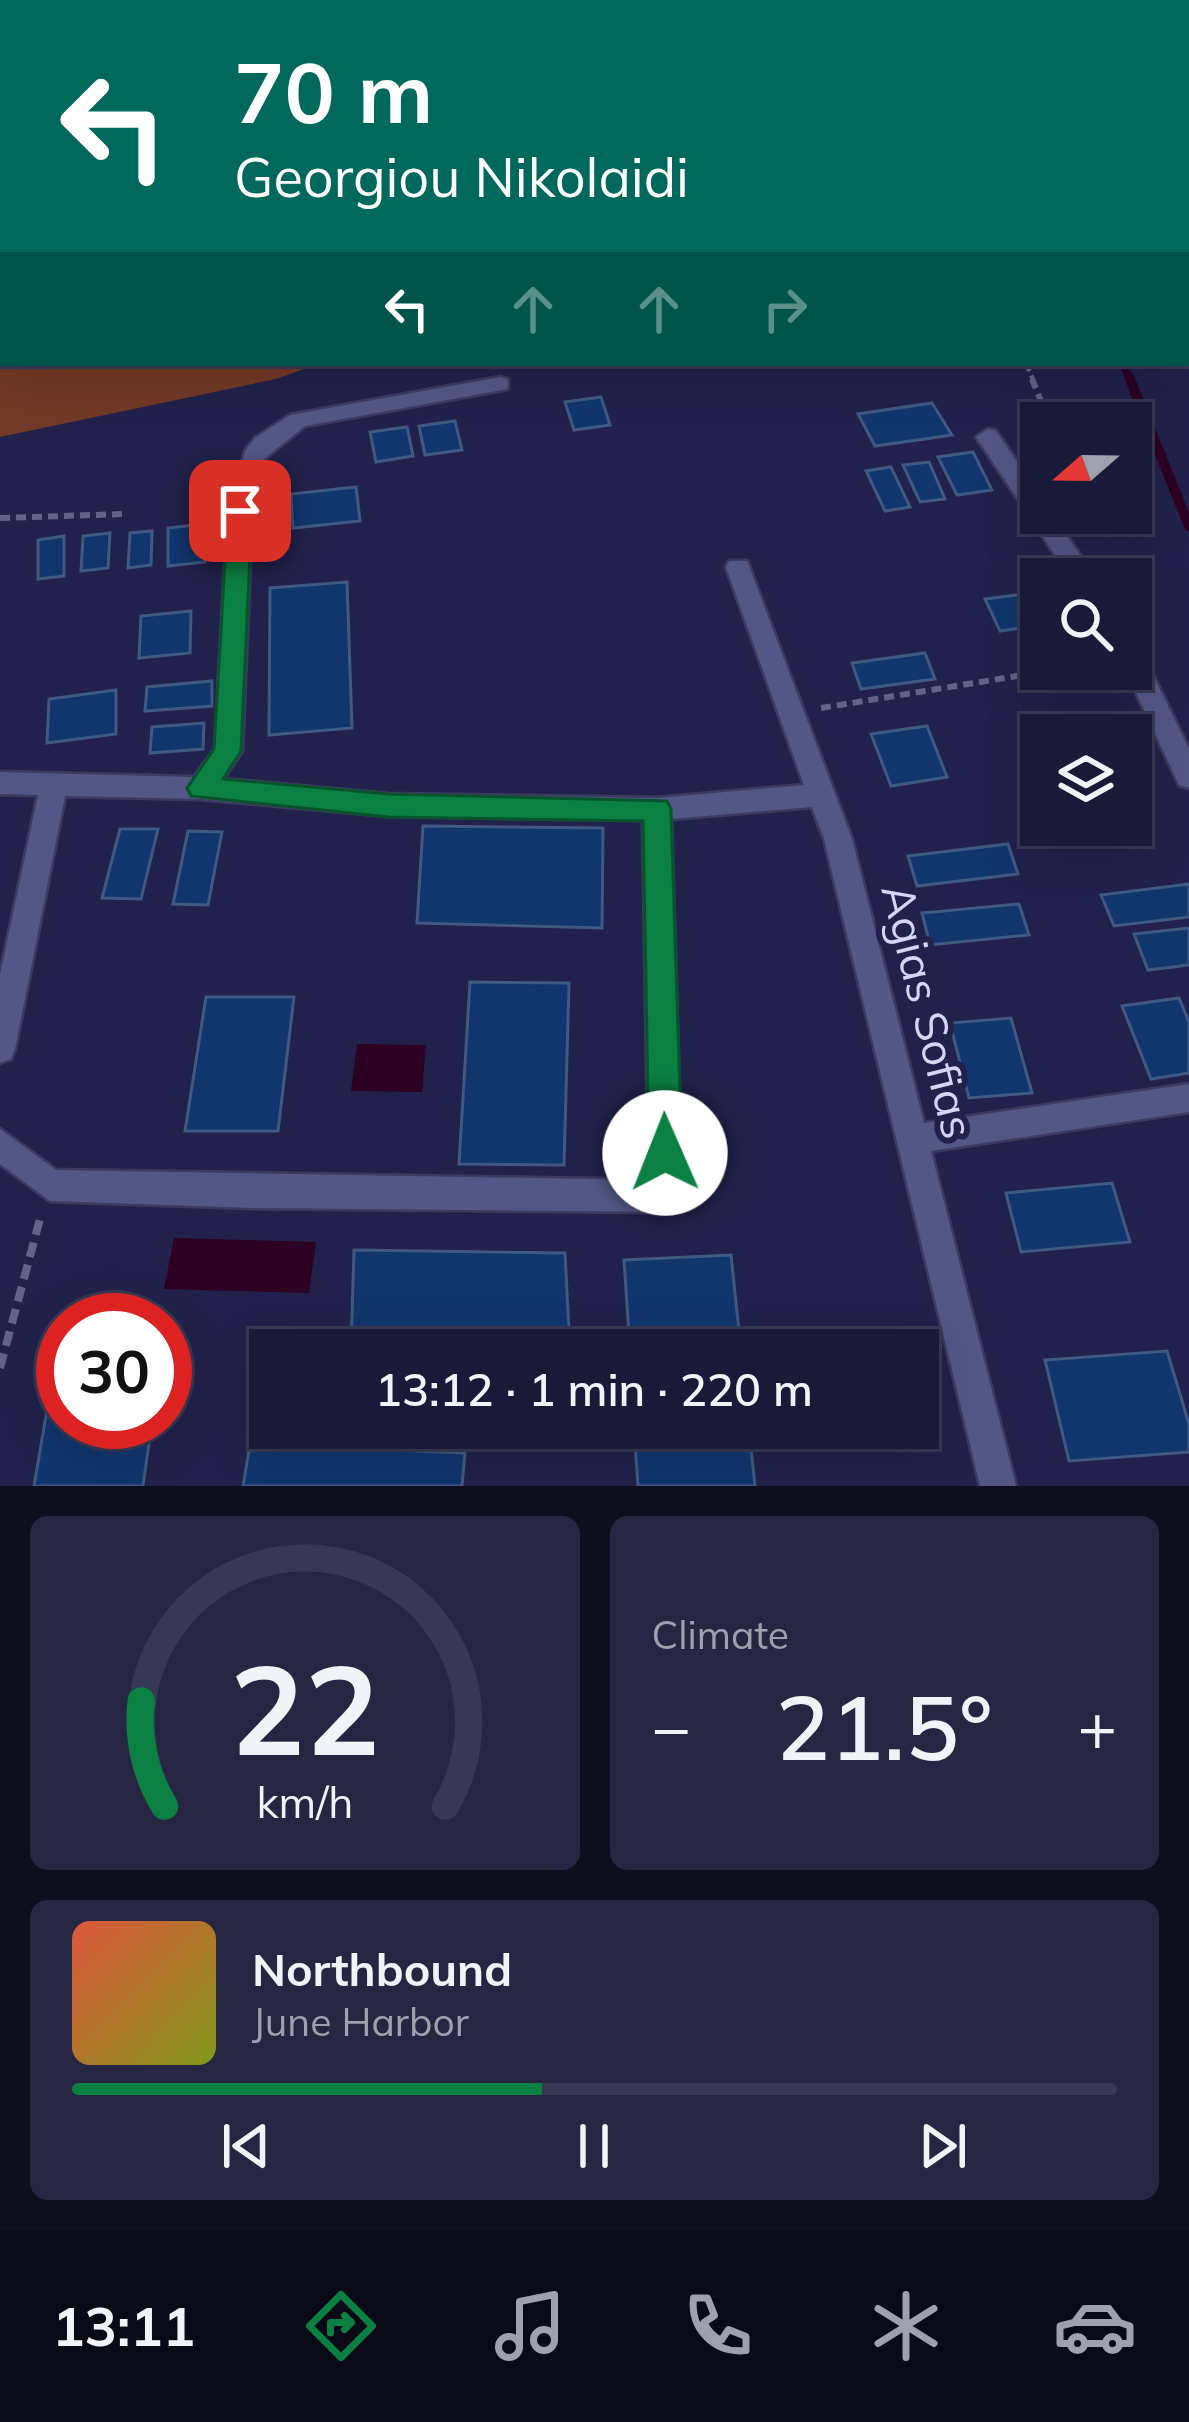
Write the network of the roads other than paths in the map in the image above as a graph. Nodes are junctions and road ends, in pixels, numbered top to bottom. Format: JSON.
{"nodes":[{"id":1,"x":500,"y":384,"type":"dead end"},
{"id":2,"x":988,"y":437,"type":"dead end"},
{"id":3,"x":1069,"y":558,"type":"edge"},
{"id":4,"x":738,"y":567,"type":"dead end"},
{"id":5,"x":1147,"y":690,"type":"edge"},
{"id":6,"x":1189,"y":777,"type":"edge"},
{"id":7,"x":0,"y":783,"type":"edge"},
{"id":8,"x":54,"y":784,"type":"junction"},
{"id":9,"x":201,"y":788,"type":"junction"},
{"id":10,"x":822,"y":795,"type":"junction"},
{"id":11,"x":657,"y":809,"type":"junction"},
{"id":12,"x":0,"y":1049,"type":"edge"},
{"id":13,"x":1189,"y":1098,"type":"edge"},
{"id":14,"x":915,"y":1139,"type":"junction"},
{"id":15,"x":0,"y":1144,"type":"edge"},
{"id":16,"x":998,"y":1486,"type":"edge"}],
"edges":[{"from":1,"to":9,"type":"street"},
{"from":2,"to":3,"type":"street"},
{"from":4,"to":10,"type":"street","name":"Agias Sofias"},
{"from":5,"to":6,"type":"street"},
{"from":7,"to":8,"type":"street"},
{"from":8,"to":9,"type":"street"},
{"from":8,"to":12,"type":"street"},
{"from":9,"to":11,"type":"street"},
{"from":10,"to":11,"type":"street"},
{"from":10,"to":14,"type":"street","name":"Agias Sofias"},
{"from":11,"to":15,"type":"street"},
{"from":13,"to":14,"type":"street"},
{"from":14,"to":16,"type":"street","name":"Agias Sofias"}]}
